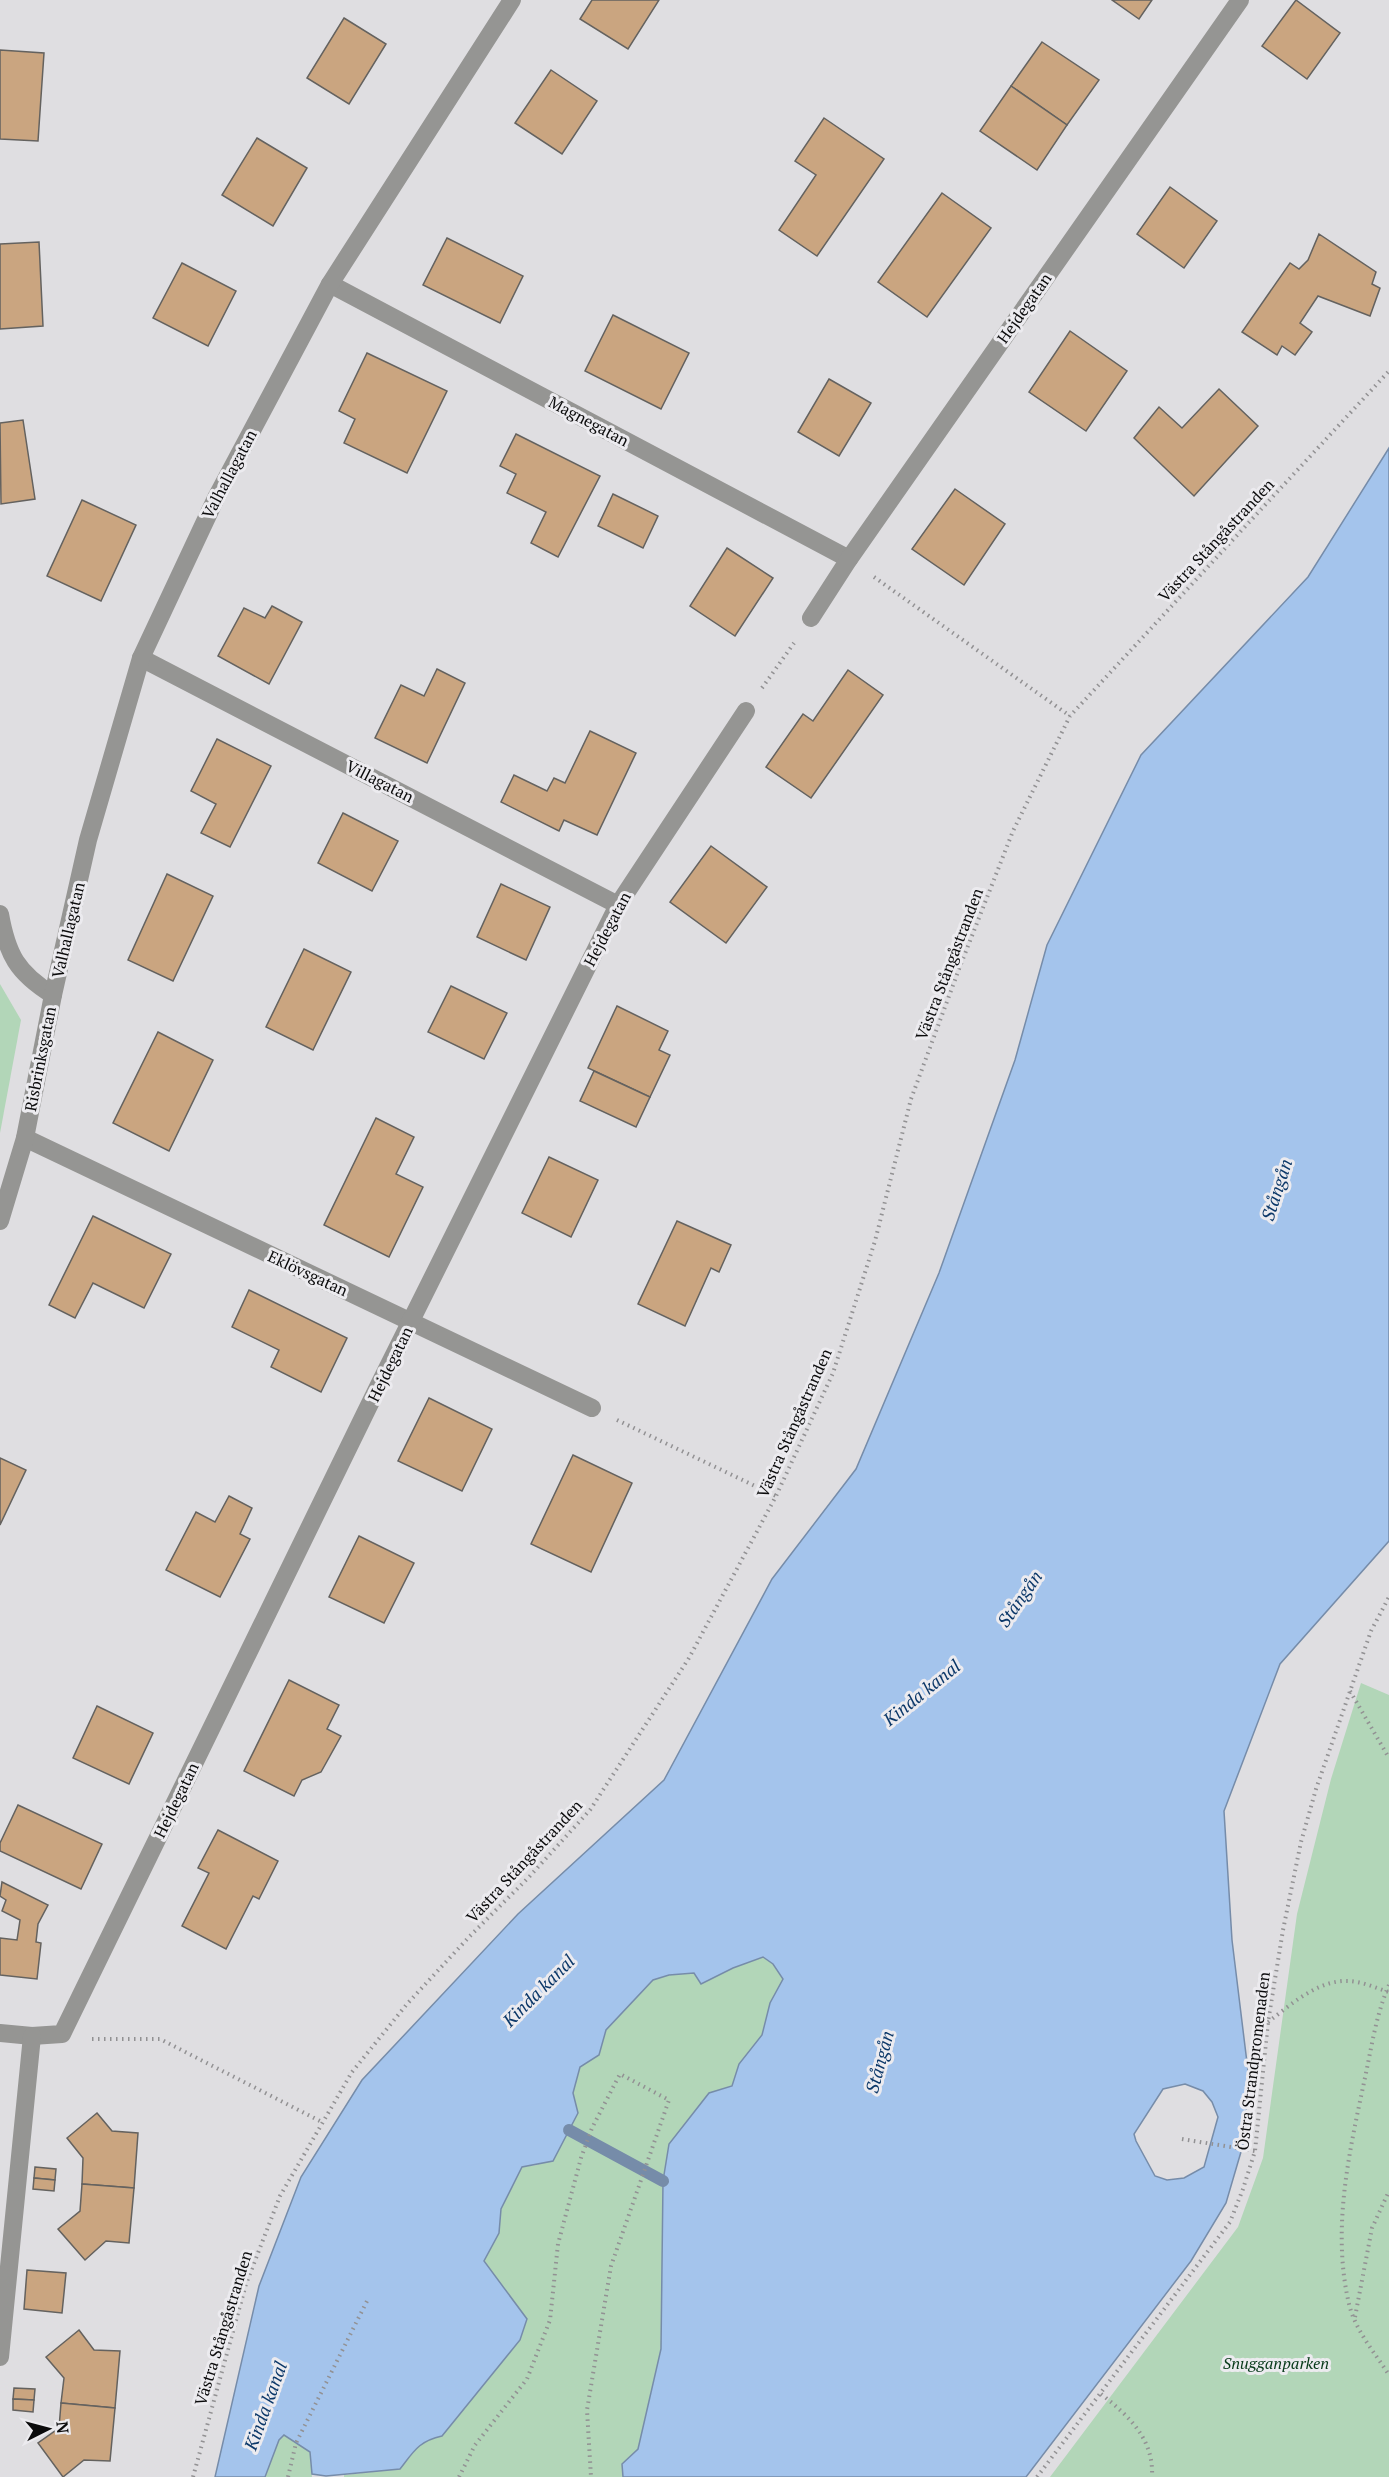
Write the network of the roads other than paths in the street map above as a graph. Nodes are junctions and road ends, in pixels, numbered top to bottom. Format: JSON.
{"nodes":[{"id":1,"x":512,"y":0,"type":"edge"},
{"id":2,"x":1240,"y":0,"type":"edge"},
{"id":3,"x":330,"y":284,"type":"junction"},
{"id":4,"x":849,"y":559,"type":"junction"},
{"id":5,"x":812,"y":618,"type":"road end"},
{"id":6,"x":141,"y":658,"type":"junction"},
{"id":7,"x":746,"y":711,"type":"road end"},
{"id":8,"x":618,"y":905,"type":"junction"},
{"id":9,"x":0,"y":914,"type":"edge"},
{"id":10,"x":53,"y":995,"type":"junction"},
{"id":11,"x":25,"y":1138,"type":"junction"},
{"id":12,"x":0,"y":1221,"type":"edge"},
{"id":13,"x":411,"y":1321,"type":"junction"},
{"id":14,"x":592,"y":1408,"type":"dead end"},
{"id":15,"x":0,"y":2033,"type":"edge"},
{"id":16,"x":32,"y":2036,"type":"junction"},
{"id":17,"x":0,"y":2357,"type":"edge"}],
"edges":[{"from":1,"to":3,"type":"street","name":"Valhallagatan"},
{"from":2,"to":4,"type":"street","name":"Hejdegatan"},
{"from":3,"to":4,"type":"street","name":"Magnegatan"},
{"from":3,"to":6,"type":"street","name":"Valhallagatan"},
{"from":4,"to":5,"type":"street","name":"Hejdegatan"},
{"from":6,"to":8,"type":"street","name":"Villagatan"},
{"from":6,"to":10,"type":"street","name":"Valhallagatan"},
{"from":7,"to":8,"type":"street","name":"Hejdegatan"},
{"from":8,"to":13,"type":"street","name":"Hejdegatan"},
{"from":9,"to":10,"type":"street","name":"Risbrinksgatan"},
{"from":10,"to":11,"type":"street","name":"Risbrinksgatan"},
{"from":11,"to":12,"type":"street","name":"Risbrinksgatan"},
{"from":11,"to":13,"type":"street","name":"Eklövsgatan"},
{"from":13,"to":14,"type":"street","name":"Eklövsgatan"},
{"from":13,"to":16,"type":"street","name":"Hejdegatan"},
{"from":15,"to":16,"type":"street"},
{"from":16,"to":17,"type":"street"}]}
